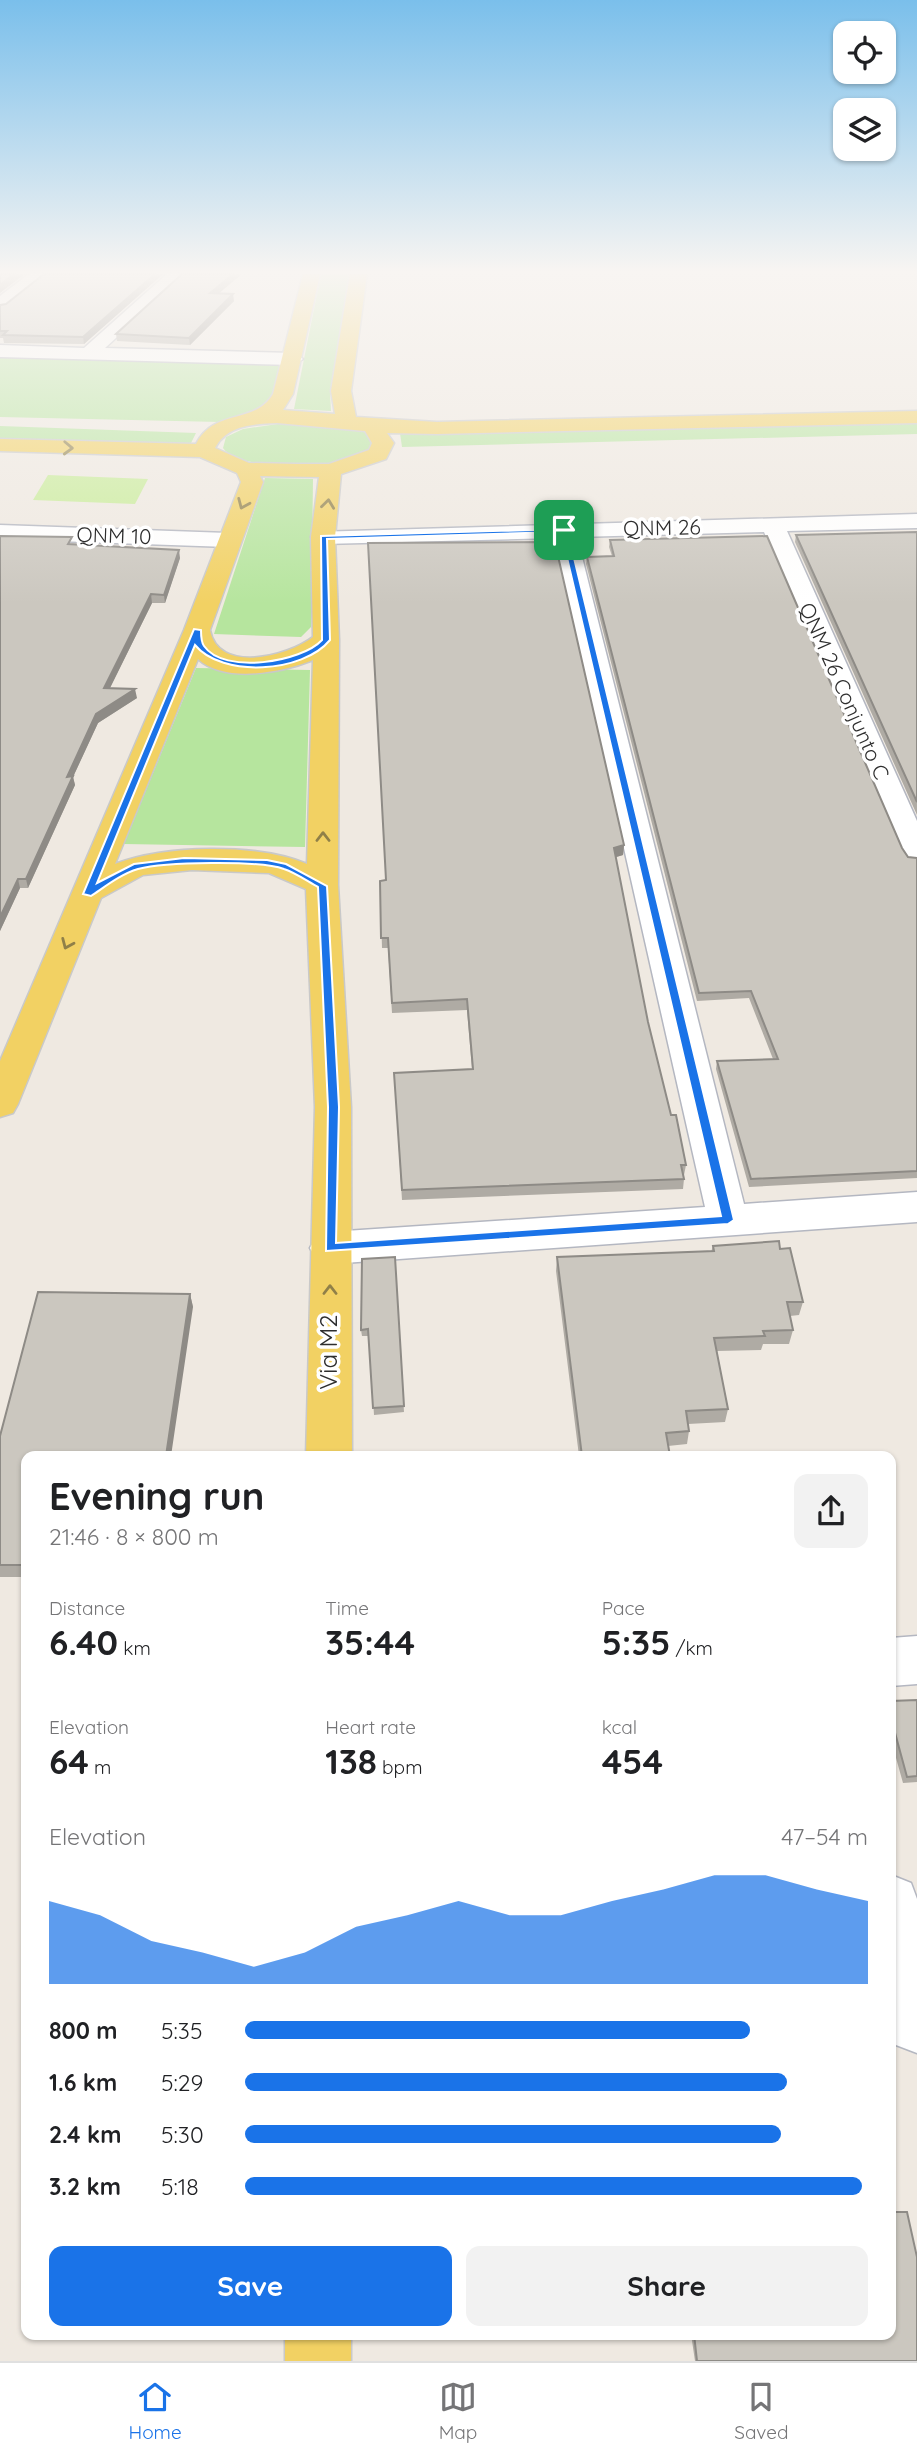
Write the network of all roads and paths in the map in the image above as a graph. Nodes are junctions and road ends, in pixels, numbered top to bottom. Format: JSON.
{"nodes":[{"id":1,"x":284,"y":384,"type":"edge"},
{"id":2,"x":342,"y":384,"type":"edge"},
{"id":3,"x":259,"y":417,"type":"junction"},
{"id":4,"x":917,"y":417,"type":"edge"},
{"id":5,"x":346,"y":420,"type":"junction"},
{"id":6,"x":372,"y":426,"type":"junction"},
{"id":7,"x":192,"y":428,"type":"dead end"},
{"id":8,"x":216,"y":429,"type":"junction"},
{"id":9,"x":0,"y":445,"type":"edge"},
{"id":10,"x":203,"y":451,"type":"junction"},
{"id":11,"x":403,"y":453,"type":"dead end"},
{"id":12,"x":378,"y":454,"type":"junction"},
{"id":13,"x":246,"y":469,"type":"junction"},
{"id":14,"x":331,"y":470,"type":"junction"},
{"id":15,"x":917,"y":520,"type":"edge"},
{"id":16,"x":773,"y":526,"type":"junction"},
{"id":17,"x":564,"y":530,"type":"junction"},
{"id":18,"x":0,"y":532,"type":"edge"},
{"id":19,"x":323,"y":537,"type":"junction"},
{"id":20,"x":228,"y":540,"type":"junction"},
{"id":21,"x":197,"y":630,"type":"junction"},
{"id":22,"x":326,"y":640,"type":"junction"},
{"id":23,"x":917,"y":855,"type":"edge"},
{"id":24,"x":322,"y":886,"type":"junction"},
{"id":25,"x":88,"y":894,"type":"junction"},
{"id":26,"x":0,"y":1104,"type":"edge"},
{"id":27,"x":917,"y":1207,"type":"edge"},
{"id":28,"x":728,"y":1220,"type":"junction"},
{"id":29,"x":330,"y":1248,"type":"junction"},
{"id":30,"x":328,"y":1451,"type":"edge"},
{"id":31,"x":917,"y":1660,"type":"edge"},
{"id":32,"x":896,"y":1661,"type":"edge"},
{"id":33,"x":896,"y":1926,"type":"edge"},
{"id":34,"x":917,"y":2024,"type":"edge"},
{"id":35,"x":318,"y":2340,"type":"edge"},
{"id":36,"x":318,"y":2361,"type":"edge"}],
"edges":[{"from":1,"to":3,"type":"main road"},
{"from":2,"to":5,"type":"main road"},
{"from":3,"to":5,"type":"main road"},
{"from":3,"to":8,"type":"main road"},
{"from":4,"to":6,"type":"main road"},
{"from":5,"to":6,"type":"main road"},
{"from":6,"to":12,"type":"main road"},
{"from":7,"to":8,"type":"main road"},
{"from":8,"to":10,"type":"main road"},
{"from":9,"to":10,"type":"main road","one_way":true},
{"from":10,"to":13,"type":"main road"},
{"from":11,"to":12,"type":"main road"},
{"from":12,"to":14,"type":"main road"},
{"from":13,"to":14,"type":"main road"},
{"from":13,"to":20,"type":"main road","one_way":true},
{"from":19,"to":14,"type":"main road","name":"Via M2","one_way":true},
{"from":15,"to":16,"type":"street","name":"QNM 26"},
{"from":16,"to":17,"type":"street","name":"QNM 26"},
{"from":16,"to":23,"type":"street","name":"QNM 26 Conjunto C"},
{"from":17,"to":19,"type":"street","name":"QNM 26"},
{"from":17,"to":28,"type":"street"},
{"from":18,"to":20,"type":"street","name":"QNM 10"},
{"from":19,"to":22,"type":"main road","name":"Via M2"},
{"from":20,"to":21,"type":"main road"},
{"from":21,"to":22,"type":"main road"},
{"from":21,"to":25,"type":"main road"},
{"from":24,"to":22,"type":"main road","name":"Via M2","one_way":true},
{"from":24,"to":25,"type":"main road"},
{"from":24,"to":29,"type":"main road","name":"Via M2"},
{"from":25,"to":26,"type":"main road","one_way":true},
{"from":27,"to":28,"type":"street"},
{"from":28,"to":29,"type":"street"},
{"from":30,"to":29,"type":"main road","name":"Via M2","one_way":true},
{"from":31,"to":32,"type":"street"},
{"from":33,"to":34,"type":"street"},
{"from":35,"to":36,"type":"main road"}]}
